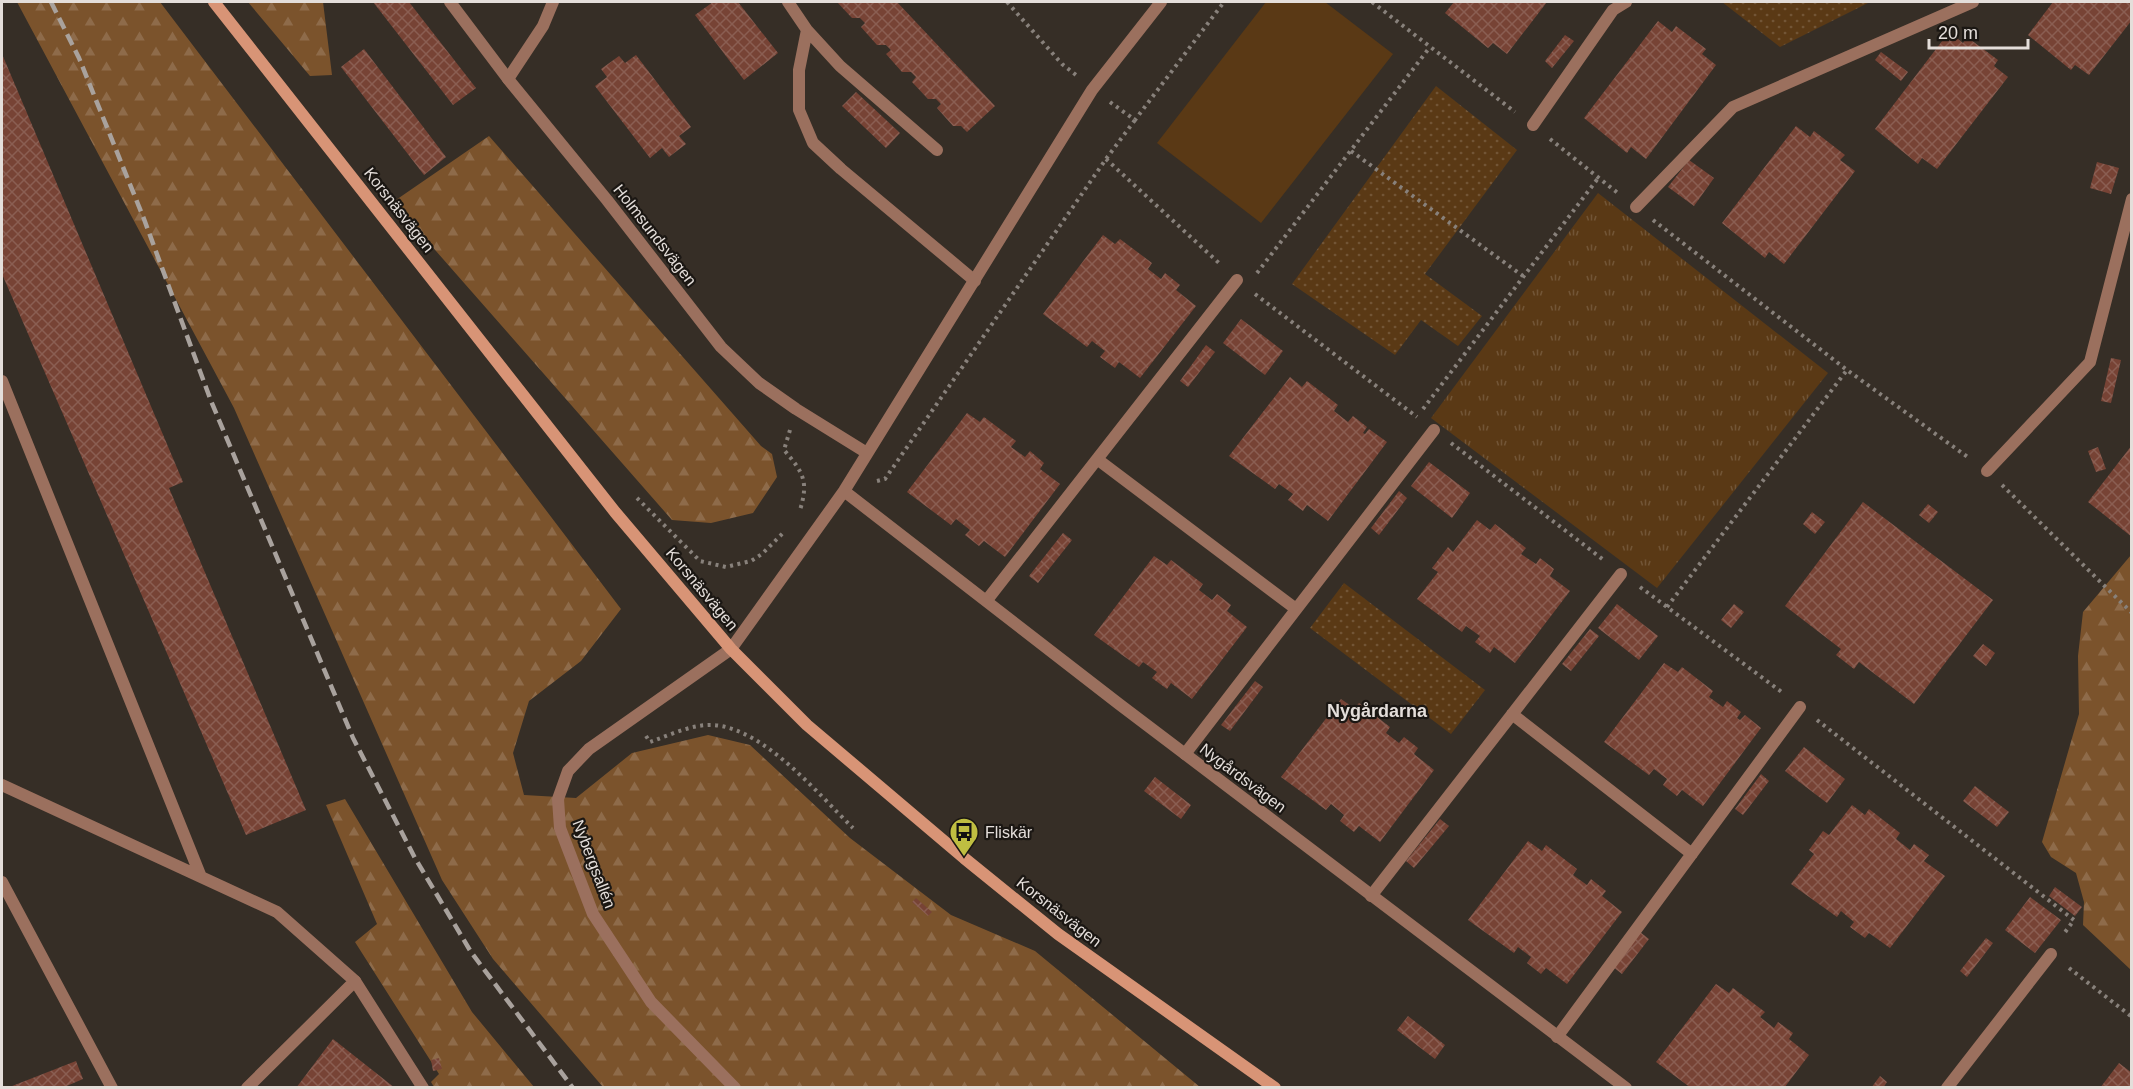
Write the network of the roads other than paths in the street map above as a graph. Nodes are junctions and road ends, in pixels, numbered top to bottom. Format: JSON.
{"nodes":[{"id":1,"x":213,"y":2,"type":"edge"},
{"id":2,"x":450,"y":2,"type":"edge"},
{"id":3,"x":554,"y":2,"type":"edge"},
{"id":4,"x":788,"y":2,"type":"edge"},
{"id":5,"x":1161,"y":2,"type":"edge"},
{"id":6,"x":1626,"y":2,"type":"edge"},
{"id":7,"x":1973,"y":2,"type":"edge"},
{"id":8,"x":807,"y":30,"type":"junction"},
{"id":9,"x":508,"y":79,"type":"junction"},
{"id":10,"x":1533,"y":125,"type":"road end"},
{"id":11,"x":937,"y":150,"type":"dead end"},
{"id":12,"x":2132,"y":200,"type":"edge"},
{"id":13,"x":1636,"y":207,"type":"road end"},
{"id":14,"x":975,"y":281,"type":"junction"},
{"id":15,"x":1242,"y":284,"type":"road end"},
{"id":16,"x":2,"y":381,"type":"edge"},
{"id":17,"x":4,"y":394,"type":"edge"},
{"id":18,"x":1434,"y":430,"type":"road end"},
{"id":19,"x":867,"y":453,"type":"junction"},
{"id":20,"x":1097,"y":459,"type":"junction"},
{"id":21,"x":1987,"y":471,"type":"dead end"},
{"id":22,"x":844,"y":491,"type":"junction"},
{"id":23,"x":1621,"y":574,"type":"road end"},
{"id":24,"x":987,"y":600,"type":"junction"},
{"id":25,"x":1296,"y":609,"type":"junction"},
{"id":26,"x":731,"y":649,"type":"junction"},
{"id":27,"x":1800,"y":707,"type":"road end"},
{"id":28,"x":1512,"y":714,"type":"junction"},
{"id":29,"x":1185,"y":754,"type":"junction"},
{"id":30,"x":2,"y":785,"type":"edge"},
{"id":31,"x":1692,"y":854,"type":"junction"},
{"id":32,"x":201,"y":877,"type":"junction"},
{"id":33,"x":2,"y":882,"type":"edge"},
{"id":34,"x":1371,"y":896,"type":"junction"},
{"id":35,"x":2050,"y":954,"type":"road end"},
{"id":36,"x":355,"y":981,"type":"junction"},
{"id":37,"x":1557,"y":1037,"type":"junction"},
{"id":38,"x":112,"y":1088,"type":"edge"},
{"id":39,"x":248,"y":1088,"type":"edge"},
{"id":40,"x":423,"y":1088,"type":"edge"},
{"id":41,"x":735,"y":1088,"type":"edge"},
{"id":42,"x":1275,"y":1088,"type":"edge"},
{"id":43,"x":1626,"y":1088,"type":"edge"},
{"id":44,"x":1947,"y":1088,"type":"edge"}],
"edges":[{"from":1,"to":26,"type":"street","name":"Korsnäsvägen"},
{"from":2,"to":9,"type":"street","name":"Holmsundsvägen"},
{"from":3,"to":9,"type":"street"},
{"from":4,"to":8,"type":"street"},
{"from":5,"to":14,"type":"street"},
{"from":6,"to":10,"type":"street"},
{"from":7,"to":13,"type":"street"},
{"from":8,"to":11,"type":"street"},
{"from":8,"to":14,"type":"street"},
{"from":9,"to":19,"type":"street","name":"Holmsundsvägen"},
{"from":12,"to":21,"type":"street"},
{"from":14,"to":19,"type":"street"},
{"from":15,"to":20,"type":"street"},
{"from":16,"to":17,"type":"street"},
{"from":17,"to":32,"type":"street"},
{"from":18,"to":25,"type":"street"},
{"from":19,"to":22,"type":"street"},
{"from":20,"to":24,"type":"street"},
{"from":20,"to":25,"type":"street"},
{"from":22,"to":24,"type":"street","name":"Nygårdsvägen"},
{"from":22,"to":26,"type":"street"},
{"from":23,"to":28,"type":"street"},
{"from":24,"to":29,"type":"street","name":"Nygårdsvägen"},
{"from":25,"to":29,"type":"street"},
{"from":26,"to":41,"type":"street","name":"Nybergsallén"},
{"from":26,"to":42,"type":"street","name":"Korsnäsvägen"},
{"from":27,"to":31,"type":"street"},
{"from":28,"to":31,"type":"street"},
{"from":28,"to":34,"type":"street"},
{"from":29,"to":34,"type":"street","name":"Nygårdsvägen"},
{"from":30,"to":32,"type":"street"},
{"from":31,"to":37,"type":"street"},
{"from":32,"to":36,"type":"street"},
{"from":33,"to":38,"type":"street"},
{"from":34,"to":37,"type":"street","name":"Nygårdsvägen"},
{"from":35,"to":44,"type":"street"},
{"from":36,"to":39,"type":"street"},
{"from":36,"to":40,"type":"street"},
{"from":37,"to":43,"type":"street","name":"Nygårdsvägen"}]}
